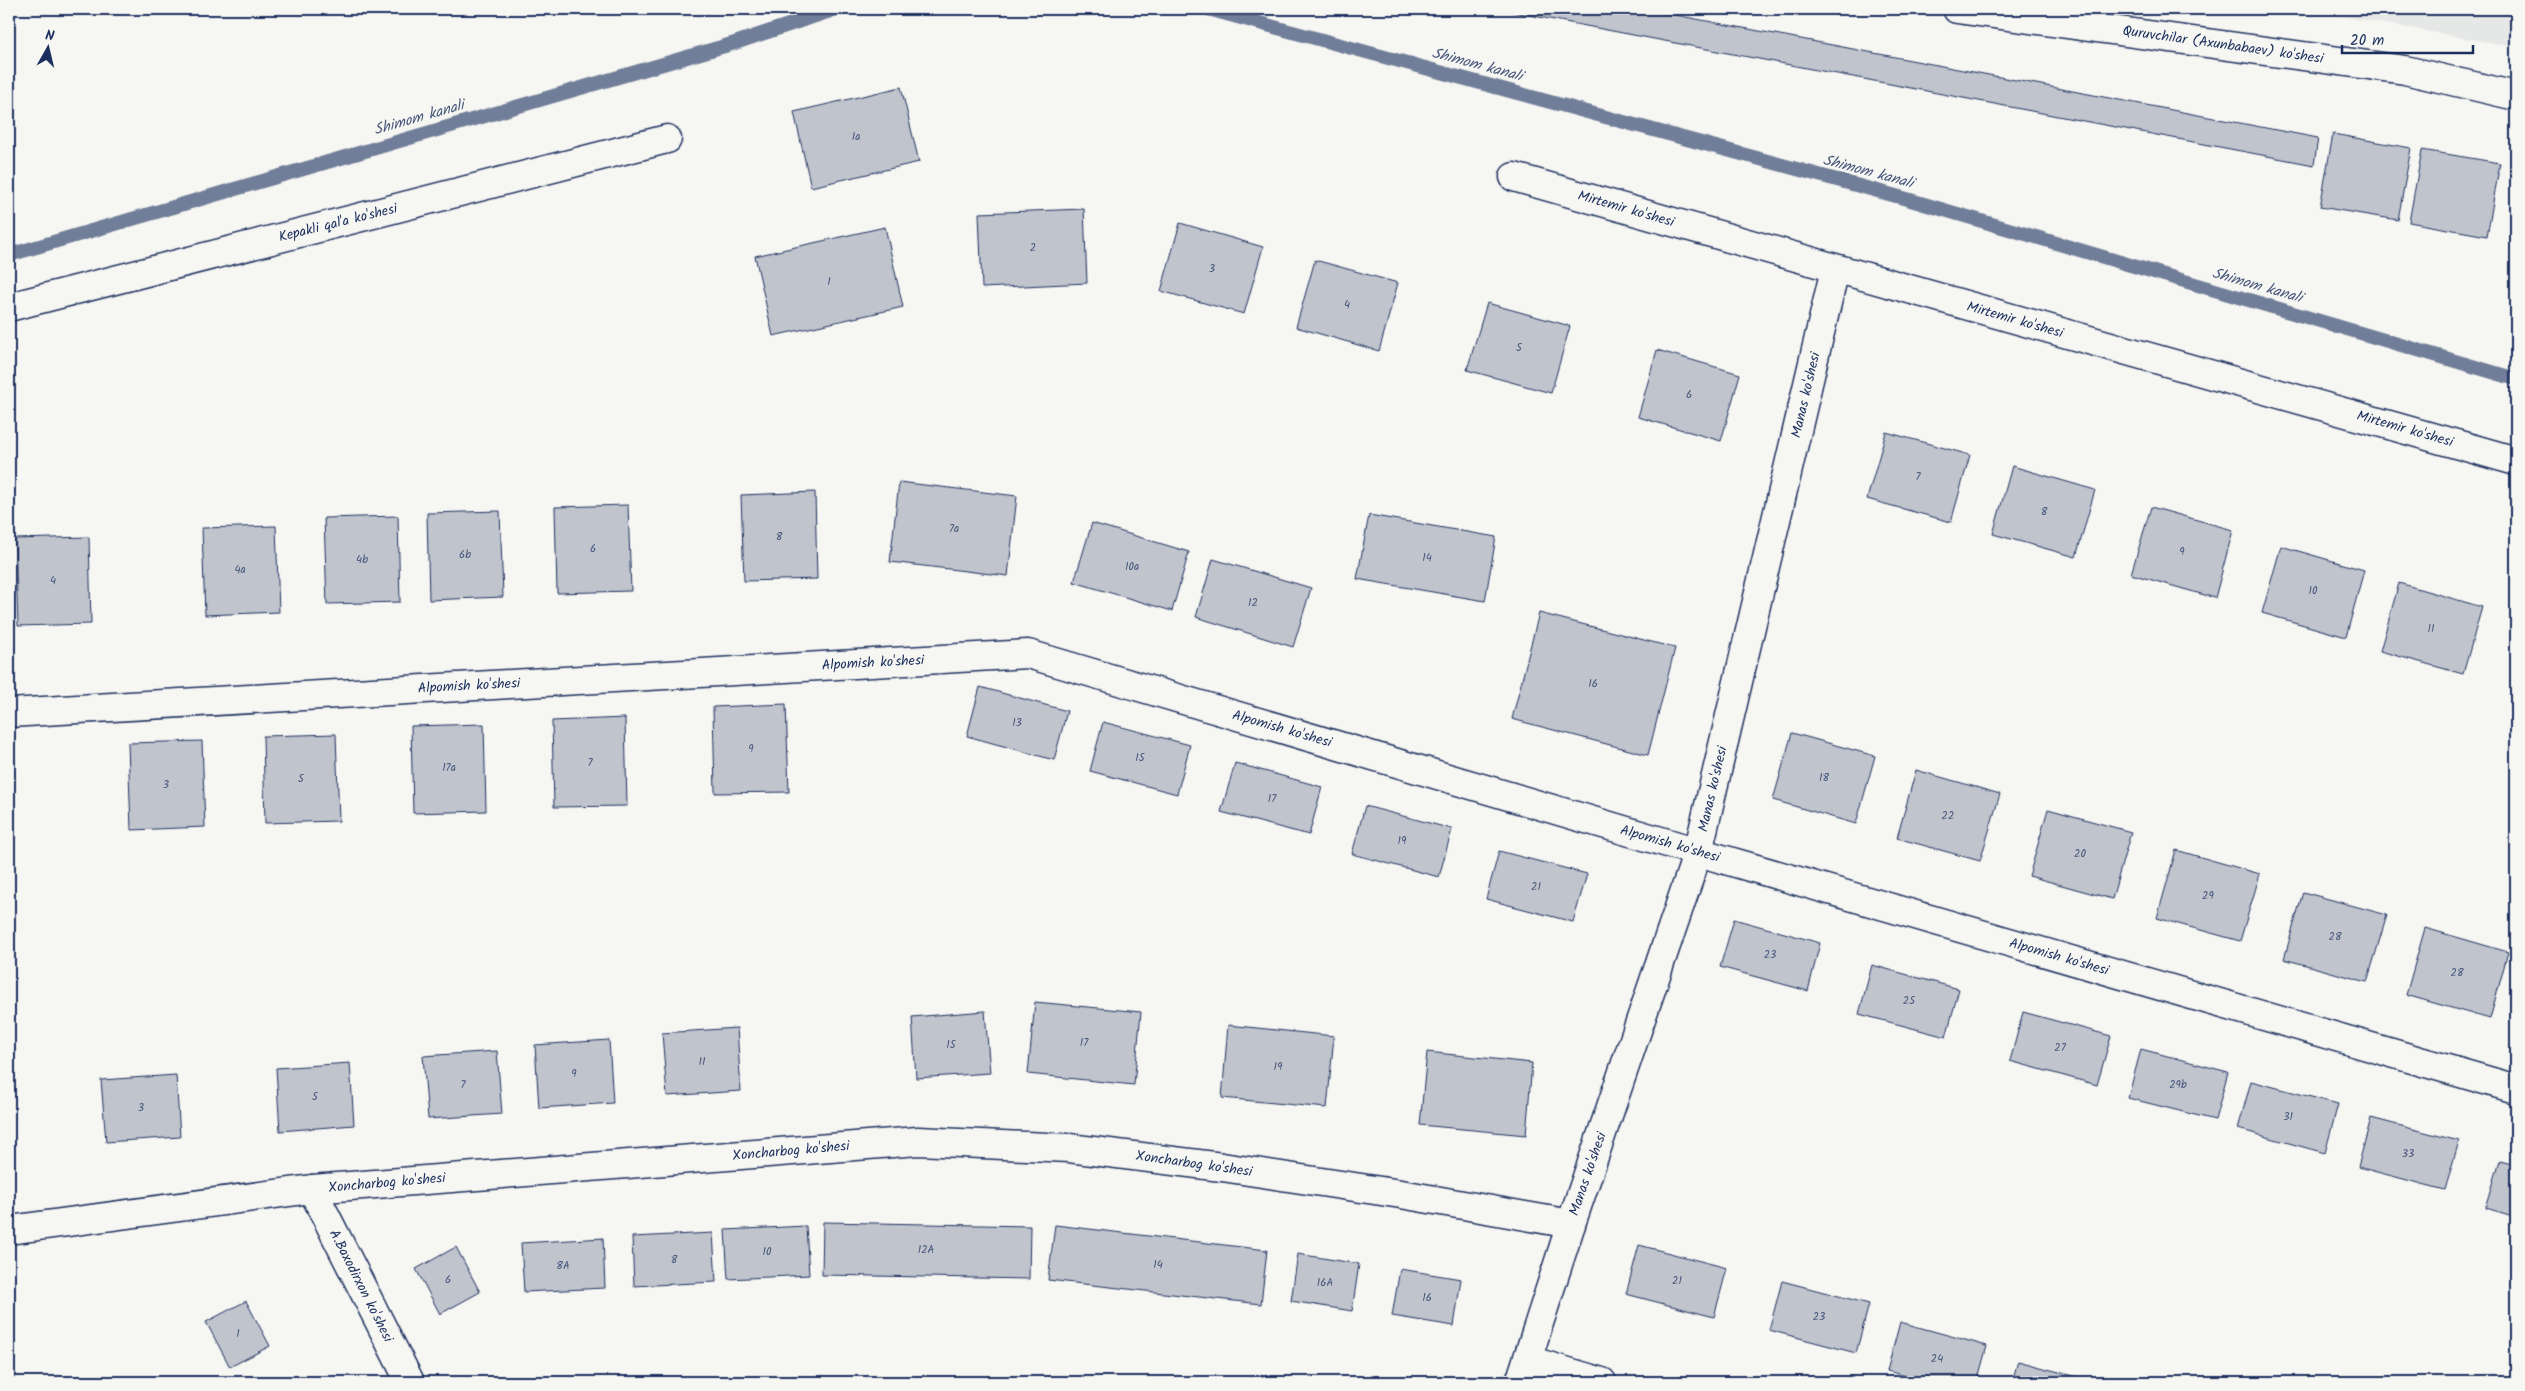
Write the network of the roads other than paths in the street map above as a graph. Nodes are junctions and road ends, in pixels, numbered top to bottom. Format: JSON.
{"nodes":[{"id":1,"x":1958,"y":9,"type":"edge"},
{"id":2,"x":2516,"y":96,"type":"edge"},
{"id":3,"x":667,"y":139,"type":"dead end"},
{"id":4,"x":1514,"y":177,"type":"dead end"},
{"id":5,"x":1835,"y":269,"type":"junction"},
{"id":6,"x":9,"y":307,"type":"edge"},
{"id":7,"x":2516,"y":460,"type":"edge"},
{"id":8,"x":9,"y":713,"type":"edge"},
{"id":9,"x":1698,"y":852,"type":"junction"},
{"id":10,"x":2516,"y":1089,"type":"edge"},
{"id":11,"x":312,"y":1190,"type":"junction"},
{"id":12,"x":1571,"y":1224,"type":"junction"},
{"id":13,"x":9,"y":1230,"type":"edge"},
{"id":14,"x":1524,"y":1371,"type":"edge"},
{"id":15,"x":410,"y":1382,"type":"edge"},
{"id":16,"x":1602,"y":1382,"type":"edge"}],
"edges":[{"from":1,"to":2,"type":"street","name":"Quruvchilar (Axunbabaev) ko'shesi"},
{"from":3,"to":6,"type":"street","name":"Kepakli qal'a ko'shesi"},
{"from":4,"to":5,"type":"street","name":"Mirtemir ko'shesi"},
{"from":5,"to":7,"type":"street","name":"Mirtemir ko'shesi"},
{"from":5,"to":9,"type":"street","name":"Manas ko'shesi"},
{"from":8,"to":9,"type":"street","name":"Alpomish ko'shesi"},
{"from":9,"to":10,"type":"street","name":"Alpomish ko'shesi"},
{"from":9,"to":12,"type":"street","name":"Manas ko'shesi"},
{"from":11,"to":12,"type":"street","name":"Xoncharbog ko'shesi"},
{"from":11,"to":13,"type":"street","name":"Xoncharbog ko'shesi"},
{"from":11,"to":15,"type":"street","name":"A.Baxodirxon ko'shesi"},
{"from":12,"to":14,"type":"street","name":"Manas ko'shesi"},
{"from":14,"to":16,"type":"street"}]}
